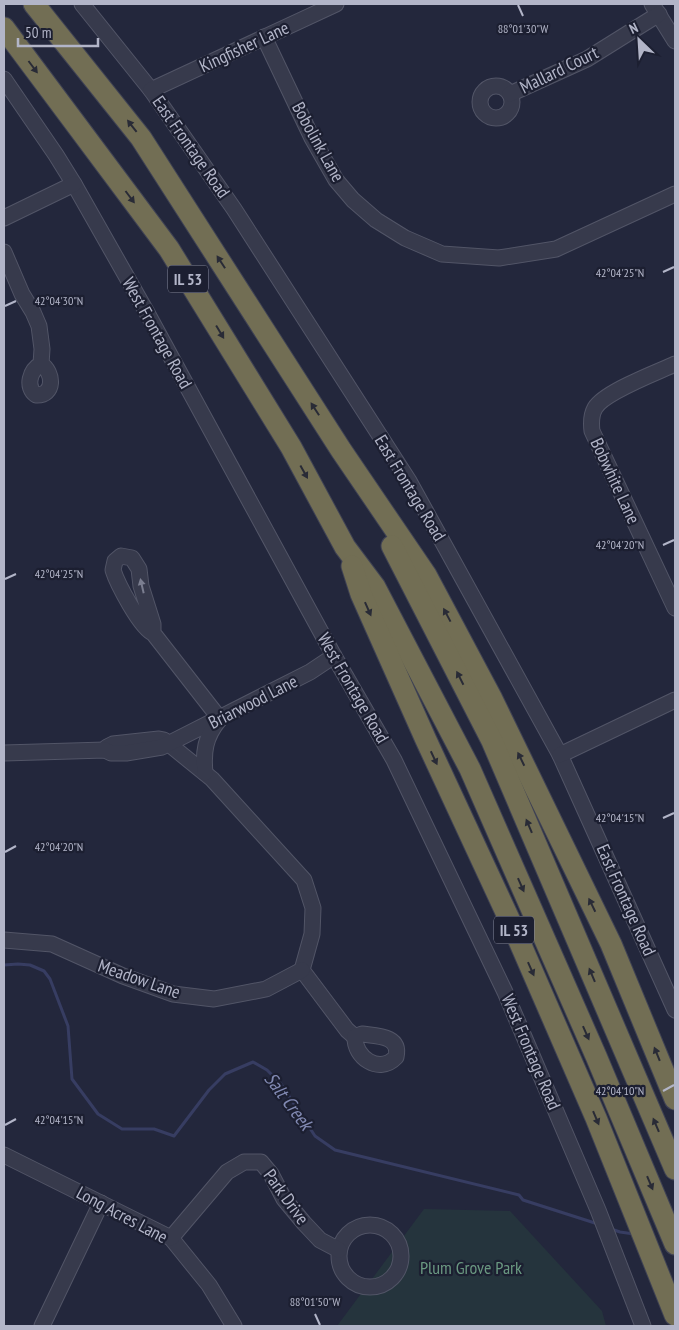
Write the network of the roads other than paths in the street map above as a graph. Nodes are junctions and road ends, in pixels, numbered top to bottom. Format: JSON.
{"nodes":[{"id":1,"x":34,"y":4,"type":"edge"},
{"id":2,"x":82,"y":4,"type":"edge"},
{"id":3,"x":336,"y":4,"type":"edge"},
{"id":4,"x":655,"y":9,"type":"edge"},
{"id":5,"x":4,"y":28,"type":"edge"},
{"id":6,"x":264,"y":36,"type":"junction"},
{"id":7,"x":675,"y":41,"type":"edge"},
{"id":8,"x":4,"y":79,"type":"edge"},
{"id":9,"x":152,"y":90,"type":"junction"},
{"id":10,"x":510,"y":94,"type":"dead end"},
{"id":11,"x":74,"y":184,"type":"junction"},
{"id":12,"x":675,"y":194,"type":"edge"},
{"id":13,"x":4,"y":218,"type":"edge"},
{"id":14,"x":4,"y":252,"type":"edge"},
{"id":15,"x":41,"y":364,"type":"dead end"},
{"id":16,"x":675,"y":364,"type":"edge"},
{"id":17,"x":341,"y":450,"type":"junction"},
{"id":18,"x":345,"y":547,"type":"junction"},
{"id":19,"x":675,"y":608,"type":"edge"},
{"id":20,"x":154,"y":633,"type":"dead end"},
{"id":21,"x":334,"y":656,"type":"junction"},
{"id":22,"x":675,"y":700,"type":"edge"},
{"id":23,"x":220,"y":719,"type":"junction"},
{"id":24,"x":168,"y":743,"type":"junction"},
{"id":25,"x":4,"y":753,"type":"edge"},
{"id":26,"x":560,"y":754,"type":"junction"},
{"id":27,"x":205,"y":774,"type":"junction"},
{"id":28,"x":4,"y":940,"type":"edge"},
{"id":29,"x":302,"y":970,"type":"junction"},
{"id":30,"x":675,"y":1010,"type":"edge"},
{"id":31,"x":355,"y":1036,"type":"dead end"},
{"id":32,"x":675,"y":1099,"type":"edge"},
{"id":33,"x":4,"y":1155,"type":"edge"},
{"id":34,"x":675,"y":1170,"type":"edge"},
{"id":35,"x":101,"y":1204,"type":"junction"},
{"id":36,"x":171,"y":1238,"type":"junction"},
{"id":37,"x":675,"y":1244,"type":"edge"},
{"id":38,"x":339,"y":1250,"type":"junction"},
{"id":39,"x":675,"y":1315,"type":"edge"},
{"id":40,"x":42,"y":1326,"type":"edge"},
{"id":41,"x":234,"y":1326,"type":"edge"},
{"id":42,"x":643,"y":1326,"type":"edge"}],
"edges":[{"from":17,"to":1,"type":"highway","number":"IL 53","one_way":true},
{"from":2,"to":9,"type":"street","name":"East Frontage Road"},
{"from":3,"to":6,"type":"street","name":"Kingfisher Lane"},
{"from":4,"to":7,"type":"street"},
{"from":4,"to":10,"type":"street","name":"Mallard Court"},
{"from":5,"to":18,"type":"highway","number":"IL 53","one_way":true},
{"from":6,"to":9,"type":"street","name":"Kingfisher Lane"},
{"from":6,"to":12,"type":"street","name":"Bobolink Lane"},
{"from":8,"to":11,"type":"street","name":"West Frontage Road"},
{"from":9,"to":26,"type":"street","name":"East Frontage Road"},
{"from":11,"to":13,"type":"street"},
{"from":11,"to":21,"type":"street","name":"West Frontage Road"},
{"from":14,"to":15,"type":"street"},
{"from":16,"to":19,"type":"street","name":"Bobwhite Lane"},
{"from":32,"to":17,"type":"highway","number":"IL 53","one_way":true},
{"from":34,"to":17,"type":"highway","number":"IL 53","one_way":true},
{"from":18,"to":37,"type":"highway","number":"IL 53","one_way":true},
{"from":18,"to":39,"type":"highway","number":"IL 53","one_way":true},
{"from":20,"to":23,"type":"street"},
{"from":21,"to":23,"type":"street","name":"Briarwood Lane"},
{"from":21,"to":42,"type":"street","name":"West Frontage Road"},
{"from":22,"to":26,"type":"street"},
{"from":23,"to":24,"type":"street","name":"Briarwood Lane"},
{"from":23,"to":27,"type":"street"},
{"from":24,"to":25,"type":"street","name":"Briarwood Lane"},
{"from":24,"to":27,"type":"street"},
{"from":26,"to":30,"type":"street","name":"East Frontage Road"},
{"from":27,"to":29,"type":"street"},
{"from":28,"to":29,"type":"street","name":"Meadow Lane"},
{"from":29,"to":31,"type":"street"},
{"from":33,"to":35,"type":"street","name":"Long Acres Lane"},
{"from":35,"to":36,"type":"street","name":"Long Acres Lane"},
{"from":35,"to":40,"type":"street"},
{"from":36,"to":38,"type":"street","name":"Park Drive"},
{"from":36,"to":41,"type":"street","name":"Long Acres Lane"},
{"from":38,"to":38,"type":"street"}]}
